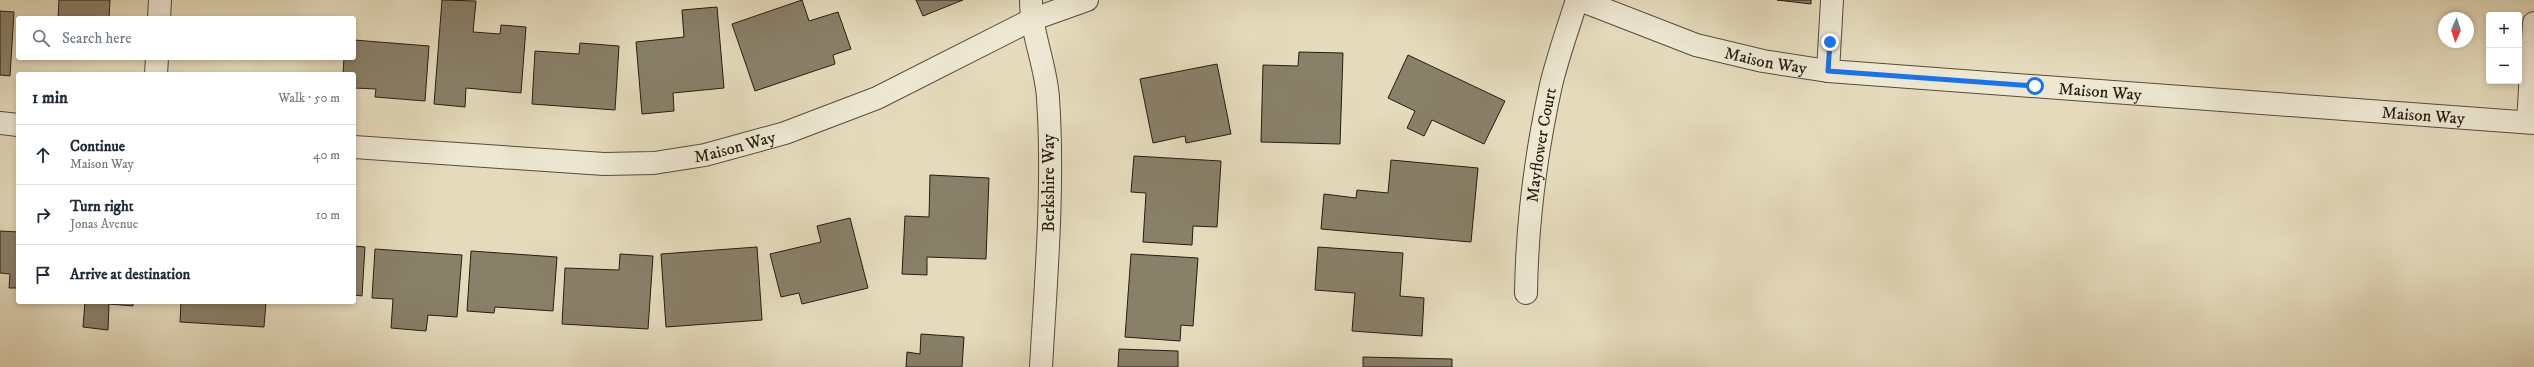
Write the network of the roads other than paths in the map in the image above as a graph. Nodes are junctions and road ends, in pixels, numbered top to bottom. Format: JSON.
{"nodes":[{"id":1,"x":160,"y":0,"type":"edge"},
{"id":2,"x":1087,"y":0,"type":"edge"},
{"id":3,"x":1577,"y":0,"type":"edge"},
{"id":4,"x":1580,"y":0,"type":"edge"},
{"id":5,"x":1832,"y":0,"type":"edge"},
{"id":6,"x":1031,"y":10,"type":"edge"},
{"id":7,"x":159,"y":16,"type":"edge"},
{"id":8,"x":2534,"y":23,"type":"edge"},
{"id":9,"x":157,"y":60,"type":"edge"},
{"id":10,"x":1828,"y":71,"type":"junction"},
{"id":11,"x":156,"y":72,"type":"edge"},
{"id":12,"x":0,"y":123,"type":"edge"},
{"id":13,"x":2531,"y":123,"type":"edge"},
{"id":14,"x":16,"y":125,"type":"edge"},
{"id":15,"x":356,"y":147,"type":"edge"},
{"id":16,"x":1526,"y":293,"type":"dead end"},
{"id":17,"x":1041,"y":367,"type":"edge"}],
"edges":[{"from":1,"to":7,"type":"street"},
{"from":2,"to":6,"type":"street","name":"Maison Way"},
{"from":3,"to":16,"type":"street","name":"Mayflower Court"},
{"from":4,"to":10,"type":"street","name":"Maison Way"},
{"from":5,"to":10,"type":"street"},
{"from":6,"to":15,"type":"street","name":"Maison Way"},
{"from":6,"to":17,"type":"street","name":"Berkshire Way"},
{"from":8,"to":13,"type":"street"},
{"from":9,"to":11,"type":"street"},
{"from":10,"to":13,"type":"street","name":"Maison Way"},
{"from":12,"to":14,"type":"street"}]}
